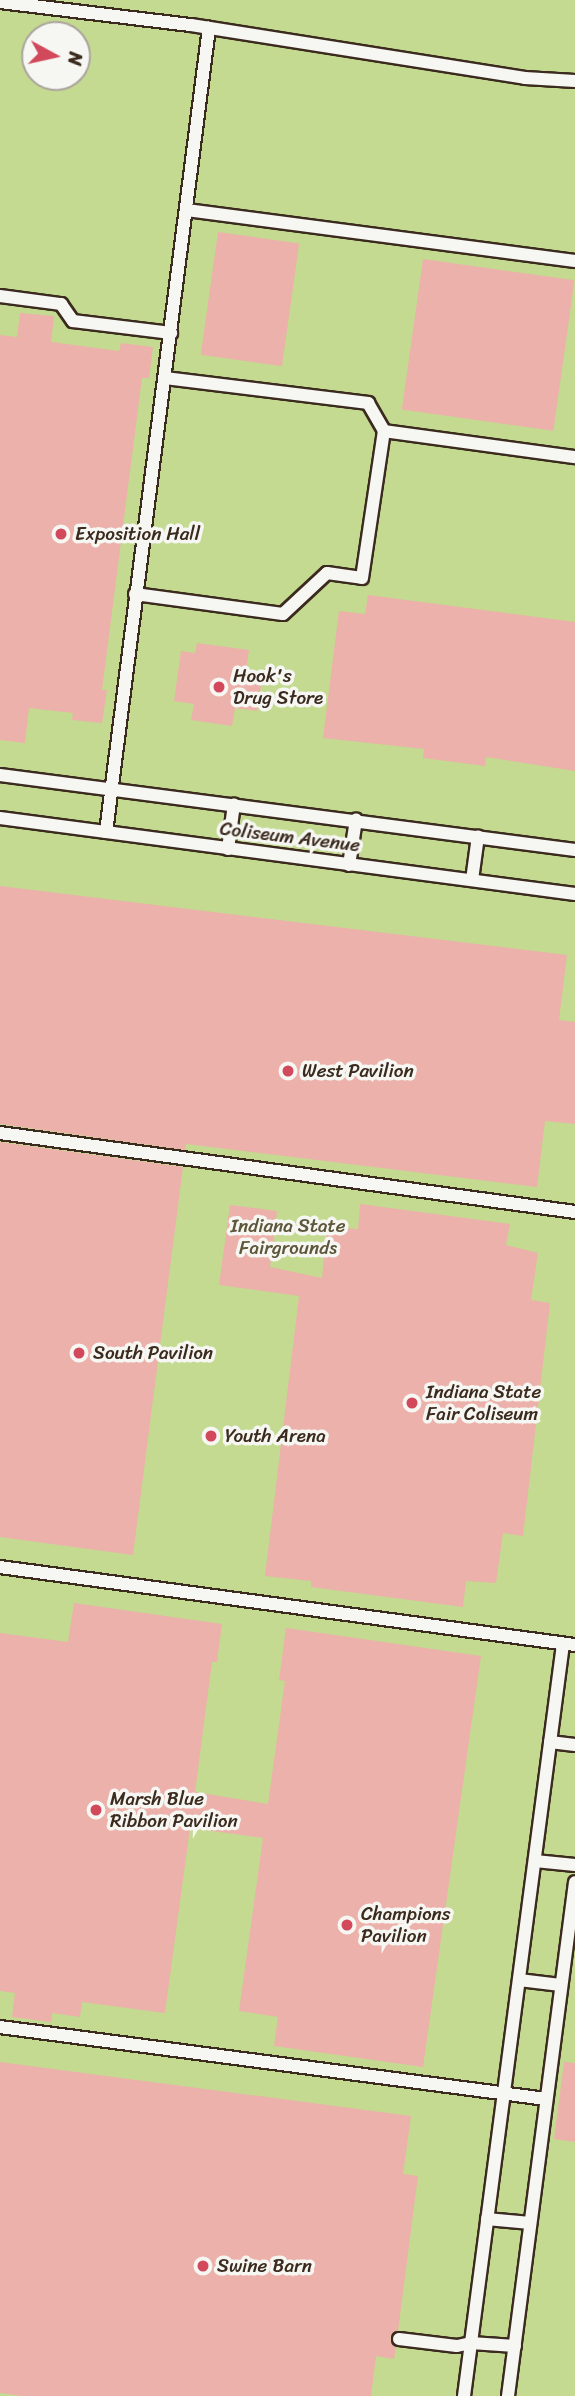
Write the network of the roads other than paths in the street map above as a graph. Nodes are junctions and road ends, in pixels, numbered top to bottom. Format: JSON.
{"nodes":[{"id":1,"x":0,"y":2,"type":"edge"},
{"id":2,"x":209,"y":28,"type":"junction"},
{"id":3,"x":575,"y":81,"type":"edge"},
{"id":4,"x":187,"y":210,"type":"junction"},
{"id":5,"x":575,"y":261,"type":"edge"},
{"id":6,"x":0,"y":296,"type":"edge"},
{"id":7,"x":171,"y":332,"type":"junction"},
{"id":8,"x":165,"y":378,"type":"junction"},
{"id":9,"x":384,"y":431,"type":"junction"},
{"id":10,"x":575,"y":457,"type":"edge"},
{"id":11,"x":135,"y":594,"type":"junction"},
{"id":12,"x":0,"y":775,"type":"edge"},
{"id":13,"x":111,"y":789,"type":"junction"},
{"id":14,"x":234,"y":804,"type":"junction"},
{"id":15,"x":0,"y":818,"type":"edge"},
{"id":16,"x":356,"y":820,"type":"junction"},
{"id":17,"x":106,"y":832,"type":"junction"},
{"id":18,"x":478,"y":836,"type":"junction"},
{"id":19,"x":228,"y":849,"type":"junction"},
{"id":20,"x":575,"y":850,"type":"edge"},
{"id":21,"x":349,"y":865,"type":"junction"},
{"id":22,"x":472,"y":880,"type":"junction"},
{"id":23,"x":575,"y":894,"type":"edge"},
{"id":24,"x":0,"y":1133,"type":"edge"},
{"id":25,"x":575,"y":1212,"type":"edge"},
{"id":26,"x":0,"y":1567,"type":"edge"},
{"id":27,"x":569,"y":1644,"type":"edge"},
{"id":28,"x":551,"y":1742,"type":"junction"},
{"id":29,"x":575,"y":1745,"type":"edge"},
{"id":30,"x":535,"y":1861,"type":"junction"},
{"id":31,"x":575,"y":1865,"type":"edge"},
{"id":32,"x":575,"y":1882,"type":"edge"},
{"id":33,"x":519,"y":1980,"type":"junction"},
{"id":34,"x":561,"y":1985,"type":"junction"},
{"id":35,"x":0,"y":2027,"type":"edge"},
{"id":36,"x":504,"y":2093,"type":"junction"},
{"id":37,"x":546,"y":2099,"type":"junction"},
{"id":38,"x":487,"y":2219,"type":"junction"},
{"id":39,"x":530,"y":2223,"type":"junction"},
{"id":40,"x":399,"y":2339,"type":"dead end"},
{"id":41,"x":471,"y":2343,"type":"junction"},
{"id":42,"x":514,"y":2346,"type":"junction"},
{"id":43,"x":464,"y":2396,"type":"edge"},
{"id":44,"x":508,"y":2396,"type":"edge"}],
"edges":[{"from":1,"to":2,"type":"lane"},
{"from":2,"to":3,"type":"lane"},
{"from":2,"to":4,"type":"lane"},
{"from":4,"to":5,"type":"lane"},
{"from":4,"to":7,"type":"lane"},
{"from":6,"to":7,"type":"lane"},
{"from":7,"to":8,"type":"lane"},
{"from":8,"to":9,"type":"lane"},
{"from":8,"to":11,"type":"lane"},
{"from":9,"to":10,"type":"lane"},
{"from":9,"to":11,"type":"lane"},
{"from":11,"to":13,"type":"lane"},
{"from":12,"to":13,"type":"lane","name":"Coliseum Avenue"},
{"from":13,"to":14,"type":"lane","name":"Coliseum Avenue"},
{"from":13,"to":17,"type":"lane"},
{"from":14,"to":16,"type":"lane","name":"Coliseum Avenue"},
{"from":14,"to":19,"type":"lane"},
{"from":15,"to":17,"type":"lane","name":"Coliseum Avenue"},
{"from":16,"to":18,"type":"lane","name":"Coliseum Avenue"},
{"from":16,"to":21,"type":"lane"},
{"from":17,"to":19,"type":"lane","name":"Coliseum Avenue"},
{"from":18,"to":20,"type":"lane","name":"Coliseum Avenue"},
{"from":18,"to":22,"type":"lane"},
{"from":19,"to":21,"type":"lane","name":"Coliseum Avenue"},
{"from":21,"to":22,"type":"lane","name":"Coliseum Avenue"},
{"from":22,"to":23,"type":"lane","name":"Coliseum Avenue"},
{"from":24,"to":25,"type":"lane"},
{"from":26,"to":27,"type":"lane"},
{"from":27,"to":28,"type":"lane"},
{"from":28,"to":29,"type":"lane"},
{"from":28,"to":30,"type":"lane"},
{"from":30,"to":31,"type":"lane"},
{"from":30,"to":33,"type":"lane"},
{"from":32,"to":34,"type":"lane"},
{"from":33,"to":34,"type":"lane"},
{"from":33,"to":36,"type":"lane"},
{"from":34,"to":37,"type":"lane"},
{"from":35,"to":36,"type":"lane"},
{"from":36,"to":37,"type":"lane"},
{"from":36,"to":38,"type":"lane"},
{"from":37,"to":39,"type":"lane"},
{"from":38,"to":39,"type":"lane"},
{"from":38,"to":41,"type":"lane"},
{"from":39,"to":42,"type":"lane"},
{"from":40,"to":41,"type":"lane"},
{"from":41,"to":42,"type":"lane"},
{"from":41,"to":43,"type":"lane"},
{"from":42,"to":44,"type":"lane"}]}
